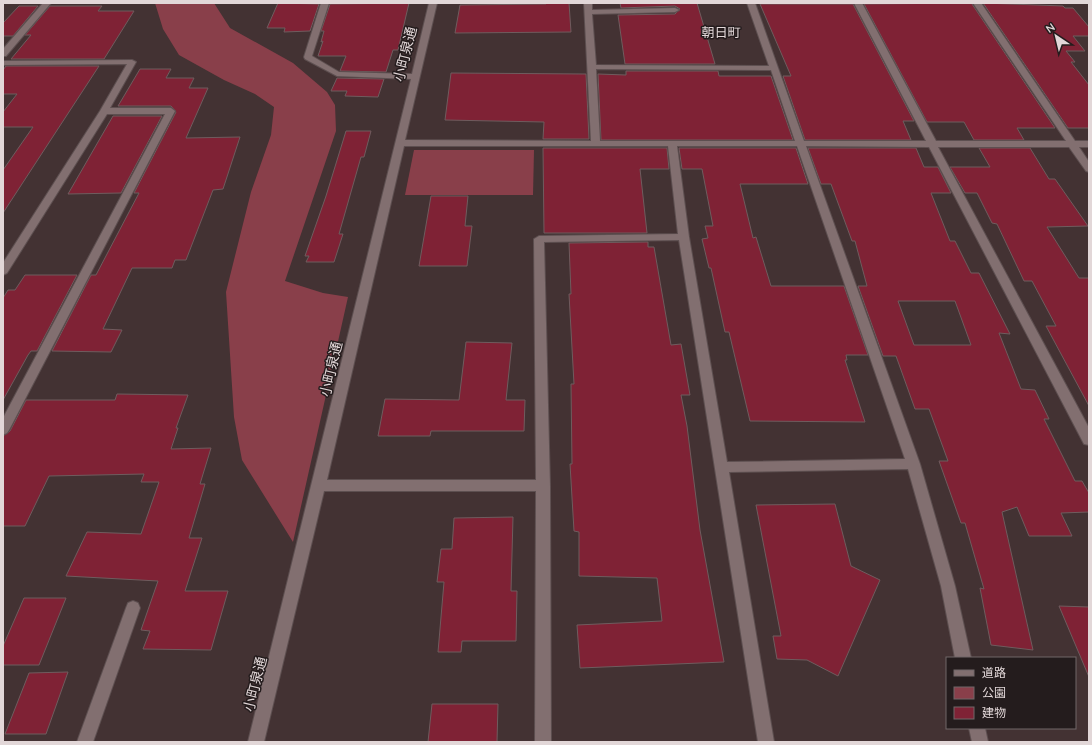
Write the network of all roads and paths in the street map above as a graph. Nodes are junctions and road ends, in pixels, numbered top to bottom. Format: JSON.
{"nodes":[{"id":1,"x":47,"y":3,"type":"edge"},
{"id":2,"x":325,"y":3,"type":"edge"},
{"id":3,"x":433,"y":3,"type":"edge"},
{"id":4,"x":751,"y":3,"type":"edge"},
{"id":5,"x":858,"y":3,"type":"edge"},
{"id":6,"x":977,"y":3,"type":"edge"},
{"id":7,"x":588,"y":7,"type":"edge"},
{"id":8,"x":675,"y":10,"type":"dead end"},
{"id":9,"x":3,"y":54,"type":"edge"},
{"id":10,"x":3,"y":63,"type":"edge"},
{"id":11,"x":591,"y":67,"type":"junction"},
{"id":12,"x":774,"y":68,"type":"junction"},
{"id":13,"x":415,"y":77,"type":"junction"},
{"id":14,"x":104,"y":111,"type":"junction"},
{"id":15,"x":400,"y":143,"type":"junction"},
{"id":16,"x":596,"y":143,"type":"junction"},
{"id":17,"x":932,"y":143,"type":"junction"},
{"id":18,"x":672,"y":144,"type":"junction"},
{"id":19,"x":801,"y":144,"type":"junction"},
{"id":20,"x":1071,"y":144,"type":"junction"},
{"id":21,"x":1089,"y":144,"type":"edge"},
{"id":22,"x":1089,"y":169,"type":"edge"},
{"id":23,"x":684,"y":237,"type":"junction"},
{"id":24,"x":3,"y":271,"type":"edge"},
{"id":25,"x":3,"y":430,"type":"edge"},
{"id":26,"x":1089,"y":440,"type":"edge"},
{"id":27,"x":913,"y":464,"type":"junction"},
{"id":28,"x":722,"y":467,"type":"junction"},
{"id":29,"x":319,"y":485,"type":"junction"},
{"id":30,"x":543,"y":486,"type":"junction"},
{"id":31,"x":134,"y":608,"type":"dead end"},
{"id":32,"x":963,"y":657,"type":"edge"},
{"id":33,"x":977,"y":729,"type":"edge"},
{"id":34,"x":85,"y":742,"type":"edge"},
{"id":35,"x":256,"y":742,"type":"edge"},
{"id":36,"x":543,"y":742,"type":"edge"},
{"id":37,"x":766,"y":742,"type":"edge"},
{"id":38,"x":980,"y":742,"type":"edge"}],
"edges":[{"from":1,"to":9,"type":"street"},
{"from":2,"to":13,"type":"street"},
{"from":3,"to":13,"type":"street","name":"小町泉通"},
{"from":4,"to":12,"type":"street"},
{"from":5,"to":17,"type":"street"},
{"from":6,"to":20,"type":"street"},
{"from":7,"to":8,"type":"street"},
{"from":7,"to":11,"type":"street"},
{"from":10,"to":14,"type":"street"},
{"from":11,"to":12,"type":"street"},
{"from":11,"to":16,"type":"street"},
{"from":12,"to":19,"type":"street"},
{"from":13,"to":15,"type":"street","name":"小町泉通"},
{"from":14,"to":24,"type":"street"},
{"from":14,"to":25,"type":"street"},
{"from":15,"to":16,"type":"street"},
{"from":15,"to":29,"type":"street","name":"小町泉通"},
{"from":16,"to":18,"type":"street"},
{"from":17,"to":19,"type":"street"},
{"from":17,"to":20,"type":"street"},
{"from":17,"to":26,"type":"street"},
{"from":18,"to":19,"type":"street"},
{"from":18,"to":23,"type":"street"},
{"from":19,"to":27,"type":"street"},
{"from":20,"to":21,"type":"street"},
{"from":20,"to":22,"type":"street"},
{"from":23,"to":28,"type":"street"},
{"from":23,"to":30,"type":"street"},
{"from":27,"to":28,"type":"street"},
{"from":27,"to":32,"type":"street"},
{"from":28,"to":37,"type":"street"},
{"from":29,"to":30,"type":"street"},
{"from":29,"to":35,"type":"street","name":"小町泉通"},
{"from":30,"to":36,"type":"street"},
{"from":31,"to":34,"type":"street"},
{"from":33,"to":38,"type":"street"}]}
